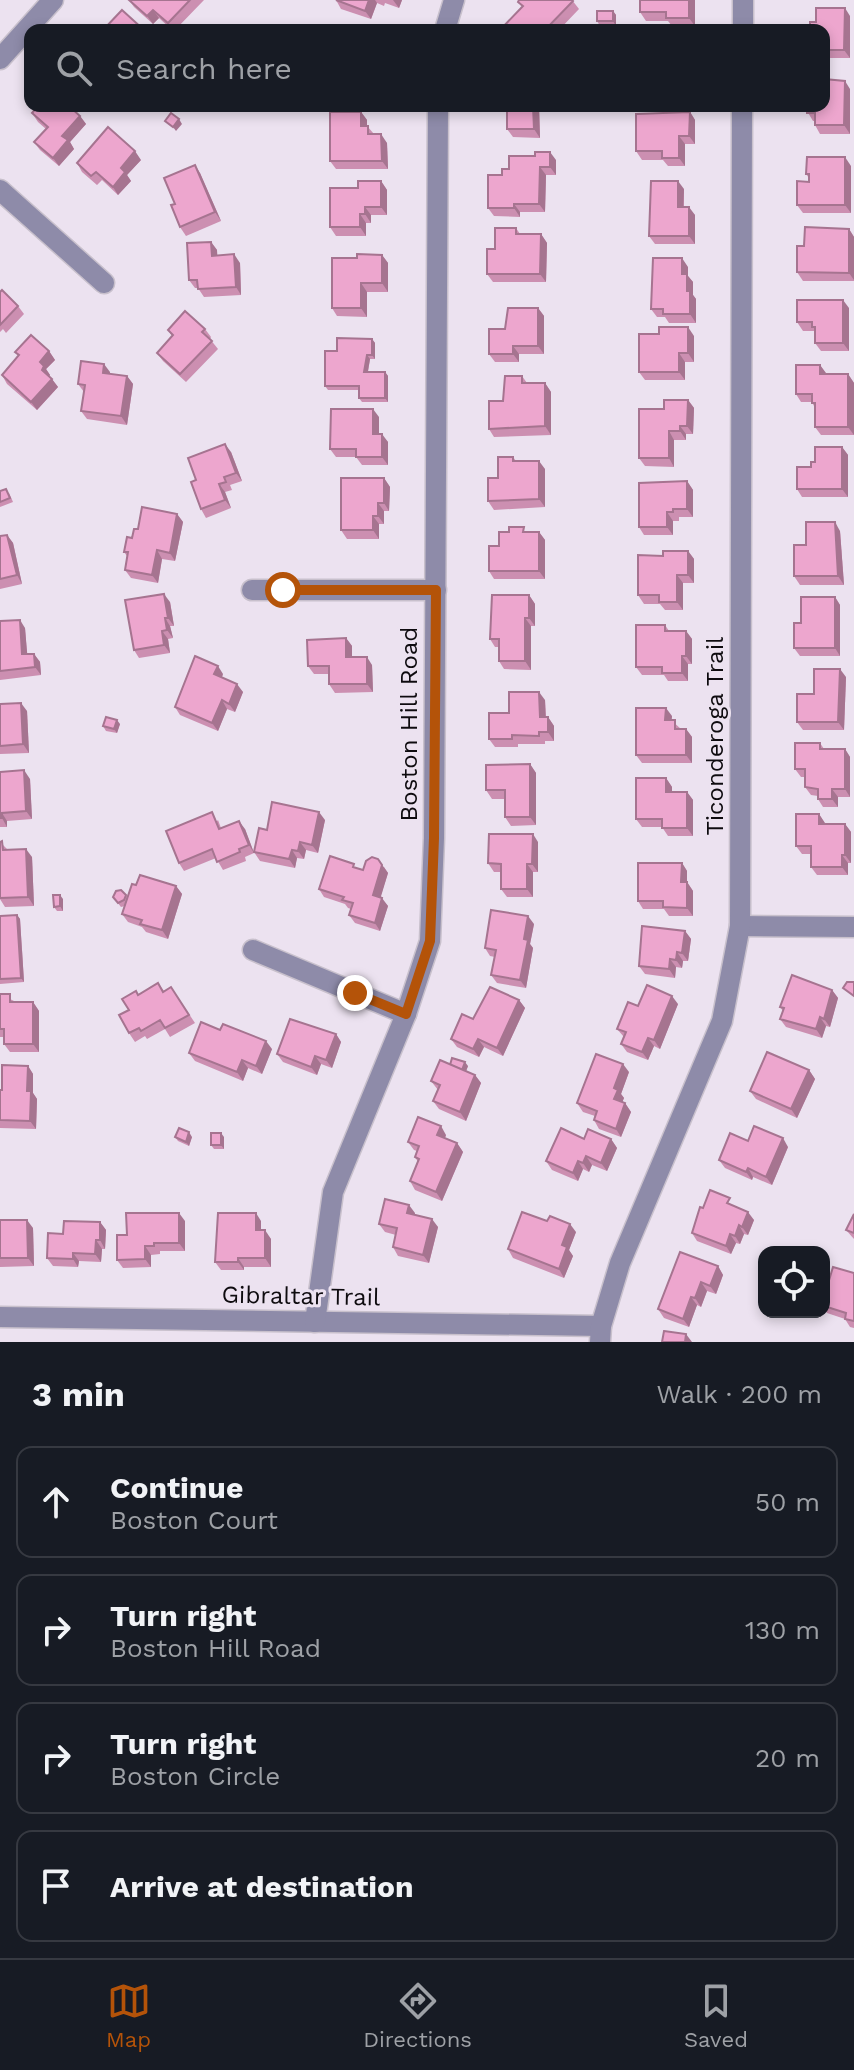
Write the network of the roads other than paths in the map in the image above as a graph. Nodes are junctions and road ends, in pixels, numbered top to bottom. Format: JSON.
{"nodes":[{"id":1,"x":53,"y":0,"type":"edge"},
{"id":2,"x":454,"y":0,"type":"edge"},
{"id":3,"x":743,"y":0,"type":"edge"},
{"id":4,"x":31,"y":24,"type":"edge"},
{"id":5,"x":447,"y":24,"type":"edge"},
{"id":6,"x":743,"y":24,"type":"edge"},
{"id":7,"x":24,"y":32,"type":"edge"},
{"id":8,"x":0,"y":59,"type":"edge"},
{"id":9,"x":438,"y":112,"type":"edge"},
{"id":10,"x":742,"y":112,"type":"edge"},
{"id":11,"x":0,"y":190,"type":"edge"},
{"id":12,"x":104,"y":283,"type":"dead end"},
{"id":13,"x":252,"y":590,"type":"dead end"},
{"id":14,"x":436,"y":590,"type":"junction"},
{"id":15,"x":740,"y":926,"type":"junction"},
{"id":16,"x":854,"y":927,"type":"edge"},
{"id":17,"x":253,"y":950,"type":"dead end"},
{"id":18,"x":406,"y":1014,"type":"junction"},
{"id":19,"x":0,"y":1317,"type":"edge"},
{"id":20,"x":315,"y":1322,"type":"junction"},
{"id":21,"x":601,"y":1334,"type":"edge"}],
"edges":[{"from":1,"to":4,"type":"street"},
{"from":2,"to":5,"type":"street"},
{"from":3,"to":6,"type":"street"},
{"from":7,"to":8,"type":"street"},
{"from":9,"to":14,"type":"street","name":"Boston Hill Road"},
{"from":10,"to":15,"type":"street","name":"Ticonderoga Trail"},
{"from":11,"to":12,"type":"street"},
{"from":13,"to":14,"type":"street"},
{"from":14,"to":18,"type":"street","name":"Boston Hill Road"},
{"from":15,"to":16,"type":"street"},
{"from":15,"to":21,"type":"street","name":"Ticonderoga Trail"},
{"from":17,"to":18,"type":"street"},
{"from":18,"to":20,"type":"street","name":"Boston Hill Road"},
{"from":19,"to":20,"type":"street","name":"Gibraltar Trail"},
{"from":20,"to":21,"type":"street","name":"Gibraltar Trail"}]}
